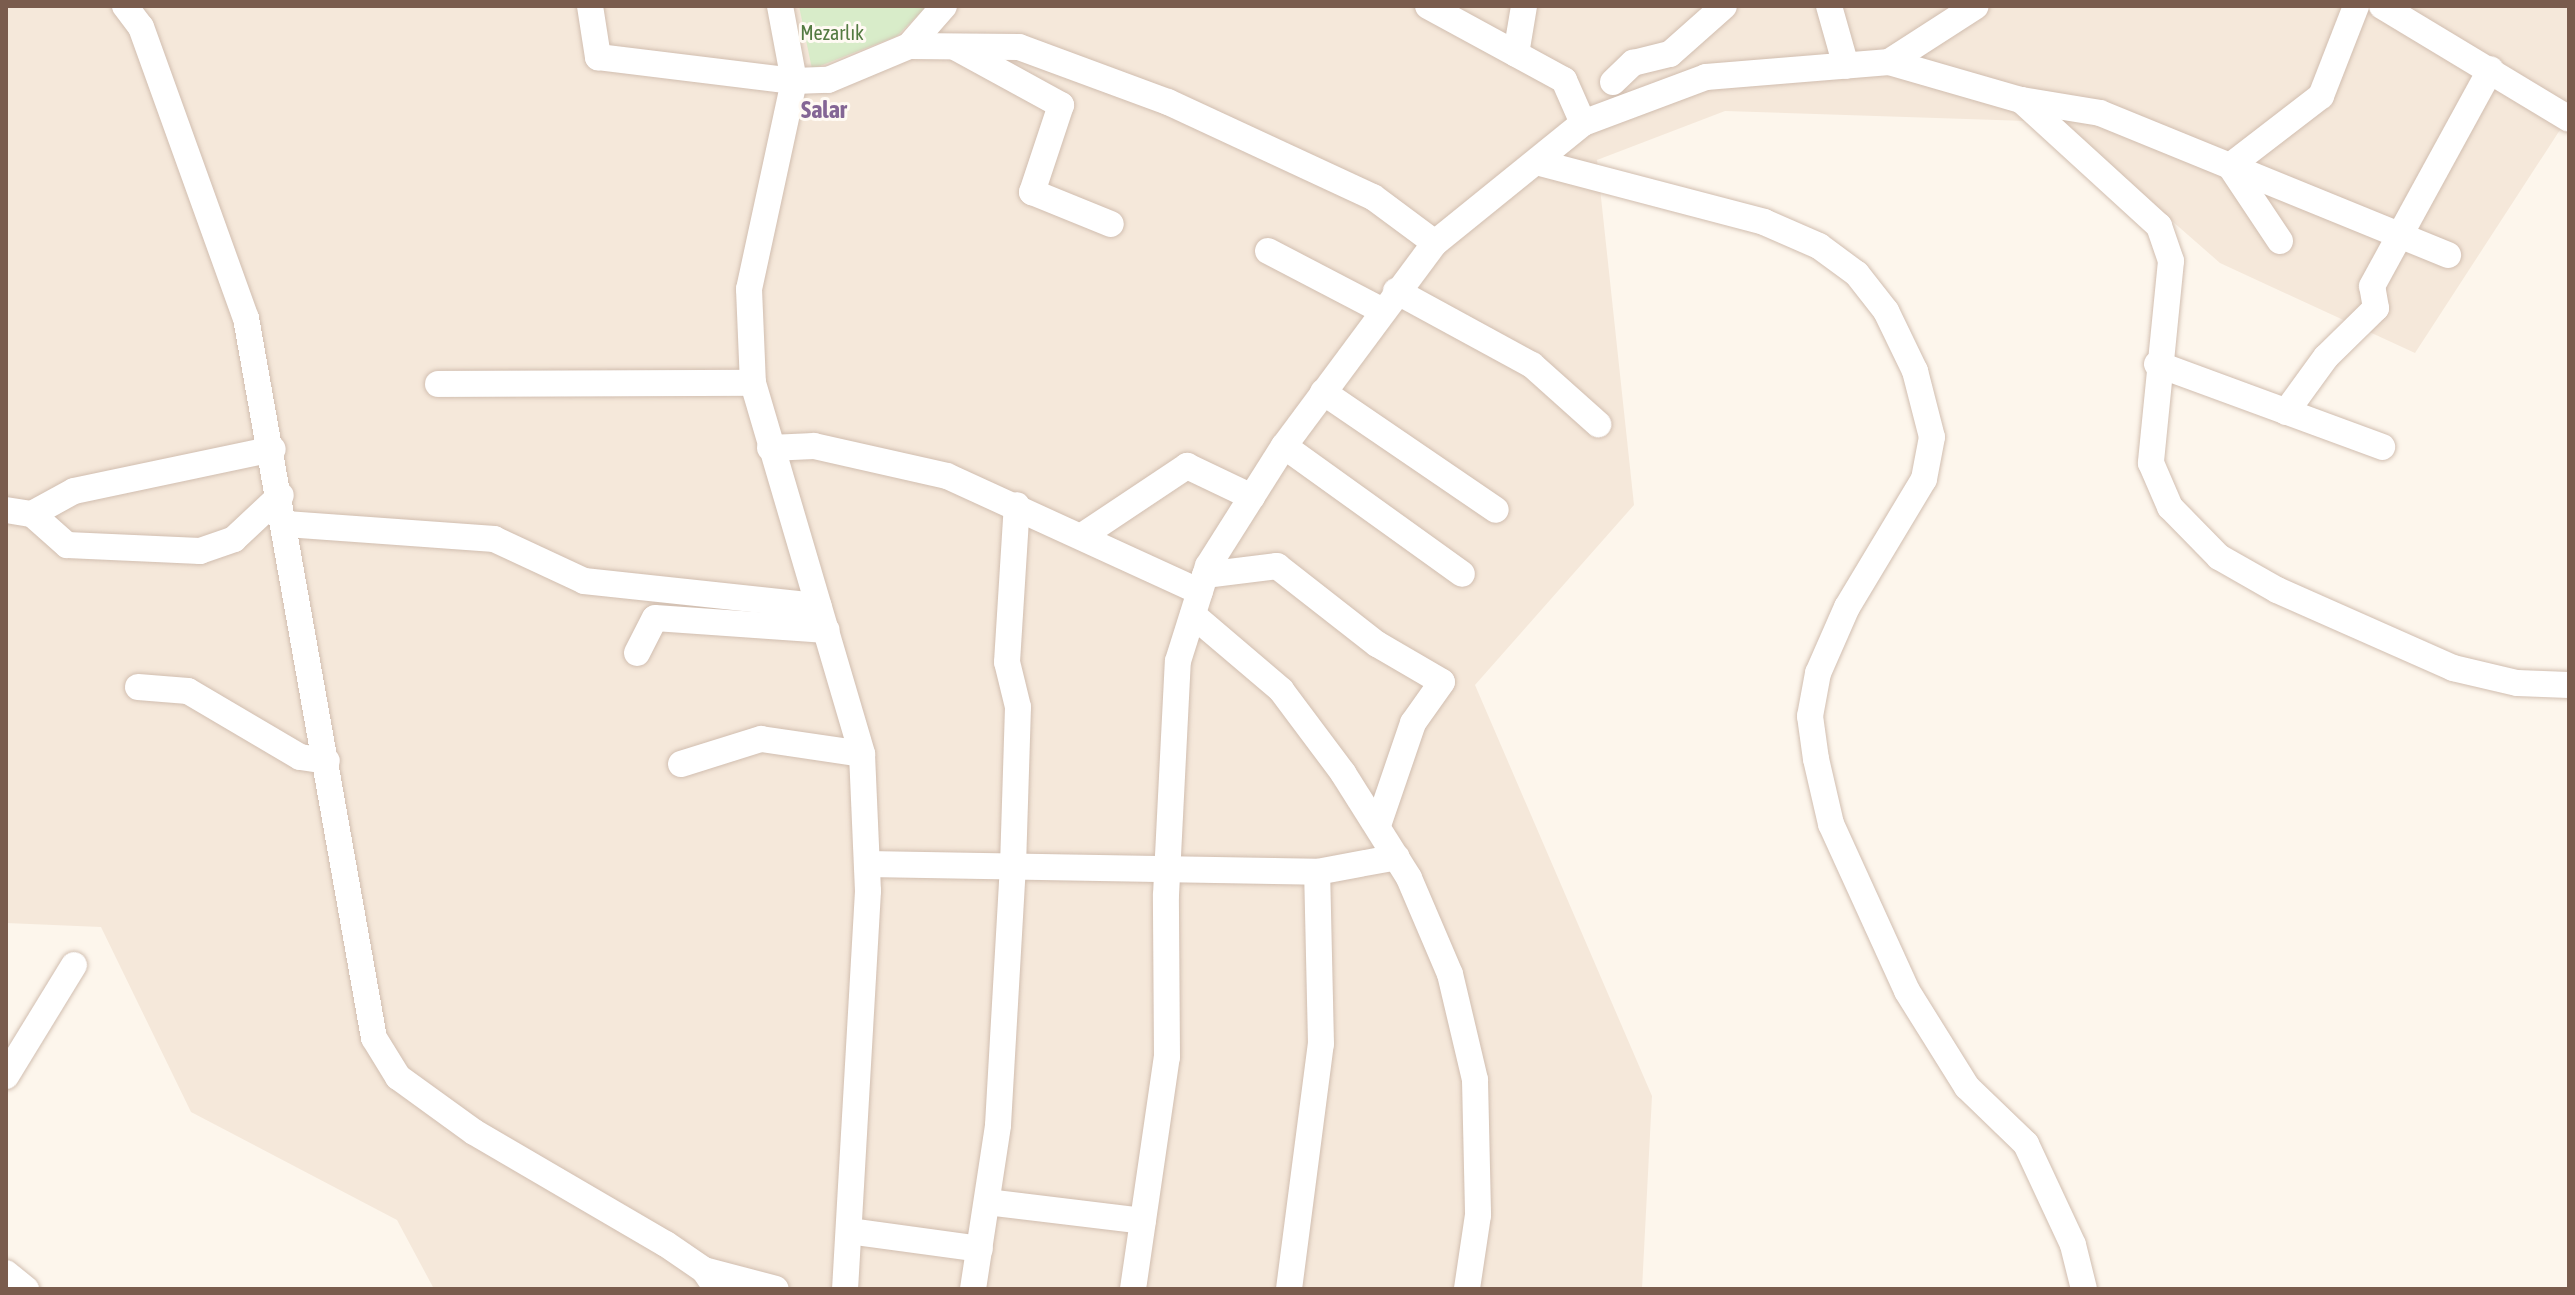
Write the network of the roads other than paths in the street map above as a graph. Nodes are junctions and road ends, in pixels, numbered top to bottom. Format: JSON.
{"nodes":[{"id":1,"x":125,"y":6,"type":"edge"},
{"id":2,"x":590,"y":6,"type":"edge"},
{"id":3,"x":780,"y":6,"type":"edge"},
{"id":4,"x":944,"y":6,"type":"edge"},
{"id":5,"x":1428,"y":6,"type":"edge"},
{"id":6,"x":1524,"y":6,"type":"edge"},
{"id":7,"x":1724,"y":6,"type":"edge"},
{"id":8,"x":1829,"y":6,"type":"edge"},
{"id":9,"x":1976,"y":6,"type":"edge"},
{"id":10,"x":2356,"y":6,"type":"edge"},
{"id":11,"x":2382,"y":6,"type":"edge"},
{"id":12,"x":141,"y":16,"type":"edge"},
{"id":13,"x":949,"y":43,"type":"junction"},
{"id":14,"x":909,"y":46,"type":"junction"},
{"id":15,"x":1516,"y":54,"type":"junction"},
{"id":16,"x":1889,"y":62,"type":"junction"},
{"id":17,"x":1846,"y":66,"type":"junction"},
{"id":18,"x":2491,"y":69,"type":"junction"},
{"id":19,"x":1564,"y":80,"type":"junction"},
{"id":20,"x":794,"y":81,"type":"junction"},
{"id":21,"x":1613,"y":82,"type":"junction"},
{"id":22,"x":1684,"y":85,"type":"junction"},
{"id":23,"x":2021,"y":100,"type":"junction"},
{"id":24,"x":2569,"y":119,"type":"edge"},
{"id":25,"x":1583,"y":123,"type":"junction"},
{"id":26,"x":1536,"y":162,"type":"junction"},
{"id":27,"x":2230,"y":166,"type":"junction"},
{"id":28,"x":1111,"y":224,"type":"dead end"},
{"id":29,"x":2401,"y":236,"type":"junction"},
{"id":30,"x":2280,"y":241,"type":"dead end"},
{"id":31,"x":1435,"y":243,"type":"junction"},
{"id":32,"x":1268,"y":251,"type":"dead end"},
{"id":33,"x":2448,"y":255,"type":"dead end"},
{"id":34,"x":1388,"y":301,"type":"junction"},
{"id":35,"x":2157,"y":364,"type":"junction"},
{"id":36,"x":753,"y":383,"type":"junction"},
{"id":37,"x":438,"y":384,"type":"dead end"},
{"id":38,"x":1323,"y":392,"type":"junction"},
{"id":39,"x":2286,"y":412,"type":"junction"},
{"id":40,"x":1598,"y":424,"type":"dead end"},
{"id":41,"x":1284,"y":446,"type":"junction"},
{"id":42,"x":2382,"y":447,"type":"dead end"},
{"id":43,"x":770,"y":448,"type":"junction"},
{"id":44,"x":273,"y":449,"type":"junction"},
{"id":45,"x":281,"y":495,"type":"junction"},
{"id":46,"x":1252,"y":497,"type":"junction"},
{"id":47,"x":1017,"y":505,"type":"junction"},
{"id":48,"x":1496,"y":510,"type":"dead end"},
{"id":49,"x":19,"y":512,"type":"edge"},
{"id":50,"x":286,"y":524,"type":"junction"},
{"id":51,"x":1085,"y":534,"type":"junction"},
{"id":52,"x":1462,"y":574,"type":"dead end"},
{"id":53,"x":1200,"y":594,"type":"junction"},
{"id":54,"x":823,"y":618,"type":"junction"},
{"id":55,"x":637,"y":653,"type":"dead end"},
{"id":56,"x":2569,"y":685,"type":"edge"},
{"id":57,"x":138,"y":687,"type":"dead end"},
{"id":58,"x":862,"y":754,"type":"junction"},
{"id":59,"x":327,"y":761,"type":"junction"},
{"id":60,"x":681,"y":764,"type":"dead end"},
{"id":61,"x":1378,"y":825,"type":"junction"},
{"id":62,"x":1397,"y":857,"type":"junction"},
{"id":63,"x":867,"y":864,"type":"junction"},
{"id":64,"x":1013,"y":866,"type":"junction"},
{"id":65,"x":1167,"y":868,"type":"junction"},
{"id":66,"x":1317,"y":872,"type":"junction"},
{"id":67,"x":74,"y":965,"type":"dead end"},
{"id":68,"x":6,"y":1076,"type":"edge"},
{"id":69,"x":987,"y":1202,"type":"junction"},
{"id":70,"x":1143,"y":1221,"type":"junction"},
{"id":71,"x":849,"y":1231,"type":"junction"},
{"id":72,"x":980,"y":1249,"type":"junction"},
{"id":73,"x":6,"y":1273,"type":"edge"},
{"id":74,"x":710,"y":1280,"type":"edge"},
{"id":75,"x":26,"y":1289,"type":"edge"},
{"id":76,"x":776,"y":1289,"type":"edge"},
{"id":77,"x":845,"y":1289,"type":"edge"},
{"id":78,"x":973,"y":1289,"type":"edge"},
{"id":79,"x":1133,"y":1289,"type":"edge"},
{"id":80,"x":1289,"y":1289,"type":"edge"},
{"id":81,"x":1467,"y":1289,"type":"edge"},
{"id":82,"x":2084,"y":1289,"type":"edge"}],
"edges":[{"from":1,"to":12,"type":"street"},
{"from":2,"to":20,"type":"street"},
{"from":3,"to":20,"type":"street"},
{"from":4,"to":14,"type":"street"},
{"from":5,"to":15,"type":"street"},
{"from":6,"to":15,"type":"street"},
{"from":7,"to":21,"type":"street"},
{"from":8,"to":17,"type":"street"},
{"from":9,"to":16,"type":"street"},
{"from":10,"to":27,"type":"street"},
{"from":11,"to":18,"type":"street"},
{"from":12,"to":44,"type":"street"},
{"from":13,"to":14,"type":"street"},
{"from":13,"to":28,"type":"street"},
{"from":13,"to":31,"type":"street"},
{"from":14,"to":20,"type":"street"},
{"from":15,"to":19,"type":"street"},
{"from":16,"to":17,"type":"street"},
{"from":16,"to":23,"type":"street"},
{"from":17,"to":22,"type":"street"},
{"from":18,"to":24,"type":"street"},
{"from":18,"to":29,"type":"street"},
{"from":19,"to":21,"type":"street"},
{"from":19,"to":25,"type":"street"},
{"from":20,"to":36,"type":"street"},
{"from":21,"to":22,"type":"street"},
{"from":22,"to":25,"type":"street"},
{"from":23,"to":27,"type":"street"},
{"from":23,"to":35,"type":"street"},
{"from":25,"to":26,"type":"street"},
{"from":26,"to":31,"type":"street"},
{"from":26,"to":82,"type":"street"},
{"from":27,"to":29,"type":"street"},
{"from":27,"to":30,"type":"street"},
{"from":29,"to":33,"type":"street"},
{"from":29,"to":39,"type":"street"},
{"from":31,"to":34,"type":"street"},
{"from":32,"to":34,"type":"street"},
{"from":34,"to":38,"type":"street"},
{"from":34,"to":40,"type":"street"},
{"from":35,"to":39,"type":"street"},
{"from":35,"to":56,"type":"street"},
{"from":36,"to":37,"type":"street"},
{"from":36,"to":43,"type":"street"},
{"from":38,"to":41,"type":"street"},
{"from":38,"to":48,"type":"street"},
{"from":39,"to":42,"type":"street"},
{"from":41,"to":46,"type":"street"},
{"from":41,"to":52,"type":"street"},
{"from":43,"to":47,"type":"street"},
{"from":43,"to":54,"type":"street"},
{"from":44,"to":45,"type":"street"},
{"from":44,"to":49,"type":"street"},
{"from":45,"to":49,"type":"street"},
{"from":45,"to":50,"type":"street"},
{"from":46,"to":51,"type":"street"},
{"from":46,"to":53,"type":"street"},
{"from":47,"to":51,"type":"street"},
{"from":47,"to":64,"type":"street"},
{"from":50,"to":54,"type":"street"},
{"from":50,"to":59,"type":"street"},
{"from":51,"to":53,"type":"street"},
{"from":53,"to":61,"type":"street"},
{"from":53,"to":61,"type":"street"},
{"from":53,"to":65,"type":"street"},
{"from":54,"to":55,"type":"street"},
{"from":54,"to":58,"type":"street"},
{"from":57,"to":59,"type":"street"},
{"from":58,"to":60,"type":"street"},
{"from":58,"to":63,"type":"street"},
{"from":59,"to":74,"type":"street"},
{"from":61,"to":62,"type":"street"},
{"from":62,"to":66,"type":"street"},
{"from":62,"to":81,"type":"street"},
{"from":63,"to":64,"type":"street"},
{"from":63,"to":71,"type":"street"},
{"from":64,"to":65,"type":"street"},
{"from":64,"to":69,"type":"street"},
{"from":65,"to":66,"type":"street"},
{"from":65,"to":70,"type":"street"},
{"from":66,"to":80,"type":"street"},
{"from":67,"to":68,"type":"street"},
{"from":69,"to":70,"type":"street"},
{"from":69,"to":72,"type":"street"},
{"from":70,"to":79,"type":"street"},
{"from":71,"to":72,"type":"street"},
{"from":71,"to":77,"type":"street"},
{"from":72,"to":78,"type":"street"},
{"from":73,"to":75,"type":"street"},
{"from":74,"to":76,"type":"street"}]}
